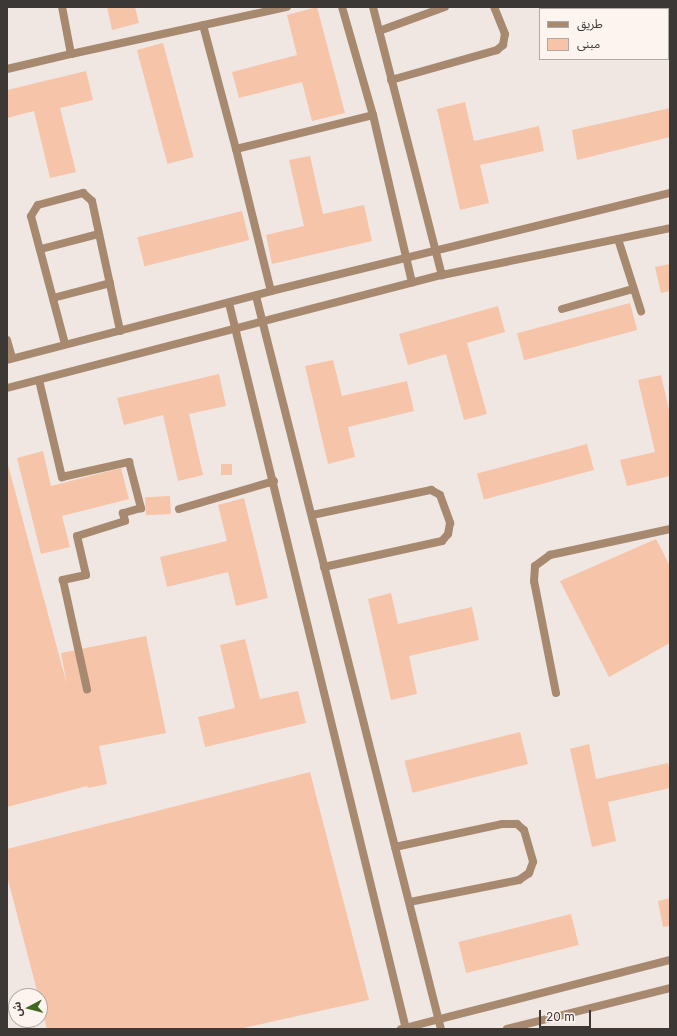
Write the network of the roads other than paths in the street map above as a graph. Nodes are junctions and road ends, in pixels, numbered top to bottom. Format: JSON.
{"nodes":[{"id":1,"x":62,"y":7,"type":"edge"},
{"id":2,"x":287,"y":7,"type":"edge"},
{"id":3,"x":342,"y":7,"type":"edge"},
{"id":4,"x":373,"y":7,"type":"edge"},
{"id":5,"x":445,"y":7,"type":"edge"},
{"id":6,"x":494,"y":7,"type":"edge"},
{"id":7,"x":203,"y":26,"type":"junction"},
{"id":8,"x":379,"y":30,"type":"junction"},
{"id":9,"x":71,"y":54,"type":"junction"},
{"id":10,"x":7,"y":69,"type":"edge"},
{"id":11,"x":391,"y":80,"type":"junction"},
{"id":12,"x":373,"y":115,"type":"junction"},
{"id":13,"x":236,"y":149,"type":"junction"},
{"id":14,"x":670,"y":193,"type":"edge"},
{"id":15,"x":670,"y":228,"type":"edge"},
{"id":16,"x":99,"y":234,"type":"junction"},
{"id":17,"x":618,"y":239,"type":"junction"},
{"id":18,"x":41,"y":249,"type":"junction"},
{"id":19,"x":434,"y":251,"type":"junction"},
{"id":20,"x":404,"y":259,"type":"junction"},
{"id":21,"x":442,"y":276,"type":"junction"},
{"id":22,"x":110,"y":283,"type":"junction"},
{"id":23,"x":412,"y":283,"type":"junction"},
{"id":24,"x":633,"y":289,"type":"junction"},
{"id":25,"x":271,"y":291,"type":"junction"},
{"id":26,"x":256,"y":296,"type":"junction"},
{"id":27,"x":53,"y":298,"type":"junction"},
{"id":28,"x":229,"y":303,"type":"junction"},
{"id":29,"x":562,"y":309,"type":"dead end"},
{"id":30,"x":641,"y":311,"type":"dead end"},
{"id":31,"x":261,"y":321,"type":"junction"},
{"id":32,"x":237,"y":330,"type":"junction"},
{"id":33,"x":120,"y":331,"type":"junction"},
{"id":34,"x":7,"y":340,"type":"edge"},
{"id":35,"x":65,"y":344,"type":"junction"},
{"id":36,"x":9,"y":359,"type":"edge"},
{"id":37,"x":39,"y":380,"type":"junction"},
{"id":38,"x":7,"y":388,"type":"edge"},
{"id":39,"x":274,"y":480,"type":"junction"},
{"id":40,"x":179,"y":509,"type":"dead end"},
{"id":41,"x":312,"y":515,"type":"junction"},
{"id":42,"x":670,"y":529,"type":"edge"},
{"id":43,"x":324,"y":567,"type":"junction"},
{"id":44,"x":87,"y":689,"type":"dead end"},
{"id":45,"x":556,"y":693,"type":"dead end"},
{"id":46,"x":396,"y":847,"type":"junction"},
{"id":47,"x":410,"y":902,"type":"junction"},
{"id":48,"x":670,"y":960,"type":"edge"},
{"id":49,"x":670,"y":988,"type":"edge"},
{"id":50,"x":437,"y":1018,"type":"junction"},
{"id":51,"x":404,"y":1029,"type":"edge"},
{"id":52,"x":441,"y":1029,"type":"edge"},
{"id":53,"x":507,"y":1029,"type":"edge"}],
"edges":[{"from":1,"to":9,"type":"street"},
{"from":2,"to":7,"type":"street"},
{"from":3,"to":12,"type":"street"},
{"from":4,"to":8,"type":"street"},
{"from":5,"to":8,"type":"street"},
{"from":6,"to":11,"type":"street"},
{"from":7,"to":9,"type":"street"},
{"from":7,"to":13,"type":"street"},
{"from":8,"to":11,"type":"street"},
{"from":9,"to":10,"type":"street"},
{"from":11,"to":19,"type":"street"},
{"from":12,"to":13,"type":"street"},
{"from":12,"to":20,"type":"street"},
{"from":13,"to":25,"type":"street"},
{"from":14,"to":19,"type":"street"},
{"from":15,"to":17,"type":"street"},
{"from":16,"to":18,"type":"street"},
{"from":16,"to":18,"type":"street"},
{"from":16,"to":22,"type":"street"},
{"from":17,"to":21,"type":"street"},
{"from":17,"to":24,"type":"street"},
{"from":18,"to":27,"type":"street"},
{"from":19,"to":20,"type":"street"},
{"from":19,"to":21,"type":"street"},
{"from":20,"to":23,"type":"street"},
{"from":20,"to":25,"type":"street"},
{"from":21,"to":23,"type":"street"},
{"from":22,"to":27,"type":"street"},
{"from":22,"to":33,"type":"street"},
{"from":23,"to":31,"type":"street"},
{"from":24,"to":29,"type":"street"},
{"from":24,"to":30,"type":"street"},
{"from":25,"to":26,"type":"street"},
{"from":26,"to":28,"type":"street"},
{"from":26,"to":31,"type":"street"},
{"from":27,"to":35,"type":"street"},
{"from":28,"to":32,"type":"street"},
{"from":28,"to":33,"type":"street"},
{"from":31,"to":32,"type":"street"},
{"from":31,"to":41,"type":"street"},
{"from":32,"to":37,"type":"street"},
{"from":32,"to":39,"type":"street"},
{"from":33,"to":35,"type":"street"},
{"from":34,"to":36,"type":"street"},
{"from":35,"to":36,"type":"street"},
{"from":37,"to":38,"type":"street"},
{"from":37,"to":44,"type":"street"},
{"from":39,"to":40,"type":"street"},
{"from":39,"to":51,"type":"street"},
{"from":41,"to":43,"type":"street"},
{"from":41,"to":43,"type":"street"},
{"from":42,"to":45,"type":"street"},
{"from":43,"to":46,"type":"street"},
{"from":46,"to":47,"type":"street"},
{"from":46,"to":47,"type":"street"},
{"from":47,"to":50,"type":"street"},
{"from":48,"to":50,"type":"street"},
{"from":49,"to":53,"type":"street"},
{"from":50,"to":51,"type":"street"},
{"from":50,"to":52,"type":"street"}]}
